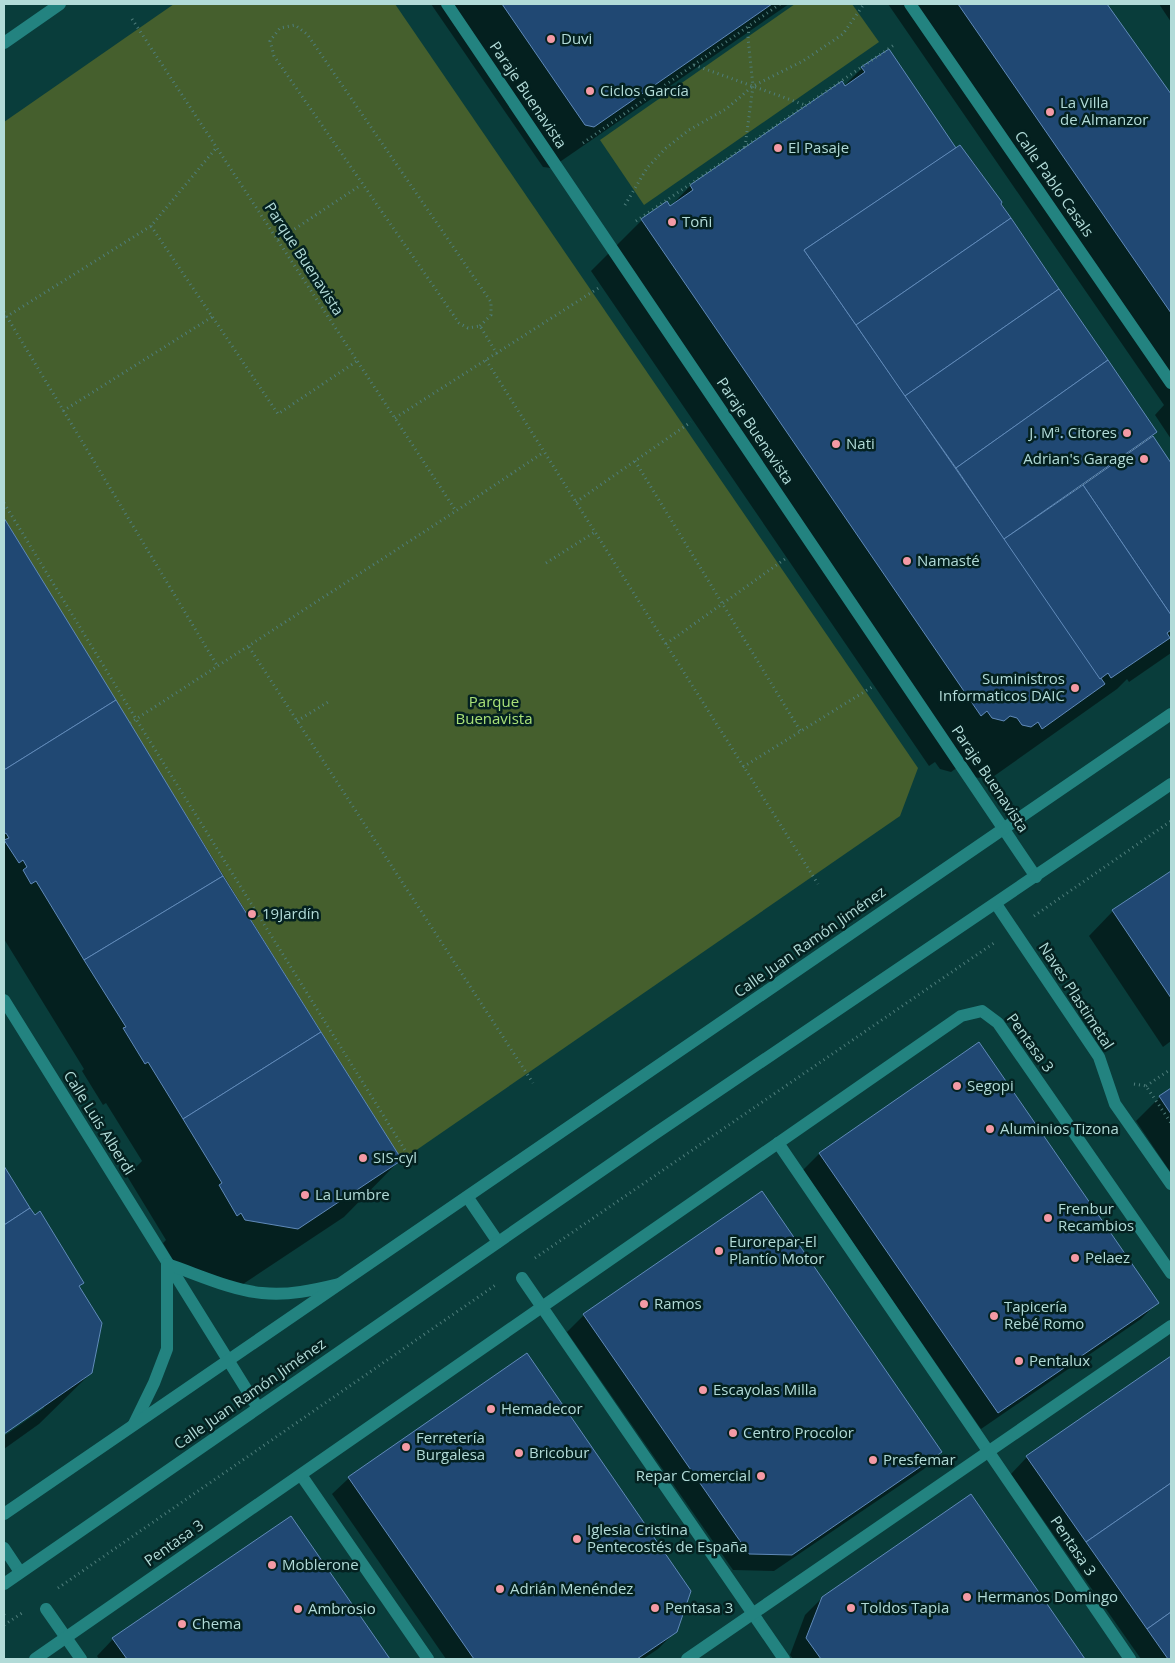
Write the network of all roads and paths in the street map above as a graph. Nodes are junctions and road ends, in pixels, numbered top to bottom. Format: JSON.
{"nodes":[{"id":1,"x":60,"y":4,"type":"edge"},
{"id":2,"x":447,"y":4,"type":"edge"},
{"id":3,"x":780,"y":4,"type":"edge"},
{"id":4,"x":864,"y":4,"type":"edge"},
{"id":5,"x":910,"y":4,"type":"edge"},
{"id":6,"x":132,"y":19,"type":"dead end"},
{"id":7,"x":749,"y":26,"type":"junction"},
{"id":8,"x":4,"y":43,"type":"edge"},
{"id":9,"x":894,"y":44,"type":"dead end"},
{"id":10,"x":694,"y":65,"type":"junction"},
{"id":11,"x":753,"y":86,"type":"junction"},
{"id":12,"x":806,"y":105,"type":"junction"},
{"id":13,"x":583,"y":143,"type":"dead end"},
{"id":14,"x":216,"y":147,"type":"junction"},
{"id":15,"x":745,"y":147,"type":"junction"},
{"id":16,"x":361,"y":185,"type":"junction"},
{"id":17,"x":625,"y":204,"type":"dead end"},
{"id":18,"x":636,"y":221,"type":"dead end"},
{"id":19,"x":152,"y":226,"type":"junction"},
{"id":20,"x":278,"y":240,"type":"junction"},
{"id":21,"x":600,"y":287,"type":"dead end"},
{"id":22,"x":4,"y":312,"type":"edge"},
{"id":23,"x":6,"y":317,"type":"junction"},
{"id":24,"x":212,"y":317,"type":"junction"},
{"id":25,"x":480,"y":326,"type":"junction"},
{"id":26,"x":497,"y":354,"type":"junction"},
{"id":27,"x":486,"y":360,"type":"junction"},
{"id":28,"x":357,"y":362,"type":"junction"},
{"id":29,"x":1171,"y":383,"type":"edge"},
{"id":30,"x":63,"y":411,"type":"junction"},
{"id":31,"x":395,"y":418,"type":"junction"},
{"id":32,"x":691,"y":422,"type":"dead end"},
{"id":33,"x":544,"y":452,"type":"junction"},
{"id":34,"x":635,"y":461,"type":"junction"},
{"id":35,"x":576,"y":502,"type":"junction"},
{"id":36,"x":4,"y":503,"type":"edge"},
{"id":37,"x":456,"y":512,"type":"junction"},
{"id":38,"x":595,"y":532,"type":"junction"},
{"id":39,"x":785,"y":560,"type":"dead end"},
{"id":40,"x":546,"y":562,"type":"dead end"},
{"id":41,"x":721,"y":604,"type":"junction"},
{"id":42,"x":666,"y":644,"type":"junction"},
{"id":43,"x":250,"y":647,"type":"junction"},
{"id":44,"x":218,"y":667,"type":"junction"},
{"id":45,"x":872,"y":687,"type":"dead end"},
{"id":46,"x":328,"y":702,"type":"dead end"},
{"id":47,"x":1171,"y":714,"type":"edge"},
{"id":48,"x":136,"y":720,"type":"junction"},
{"id":49,"x":297,"y":721,"type":"junction"},
{"id":50,"x":130,"y":723,"type":"dead end"},
{"id":51,"x":801,"y":732,"type":"junction"},
{"id":52,"x":743,"y":767,"type":"junction"},
{"id":53,"x":1171,"y":784,"type":"edge"},
{"id":54,"x":1171,"y":821,"type":"edge"},
{"id":55,"x":1005,"y":829,"type":"junction"},
{"id":56,"x":1036,"y":877,"type":"junction"},
{"id":57,"x":818,"y":884,"type":"dead end"},
{"id":58,"x":996,"y":904,"type":"junction"},
{"id":59,"x":1013,"y":930,"type":"junction"},
{"id":60,"x":4,"y":1000,"type":"edge"},
{"id":61,"x":1171,"y":1069,"type":"edge"},
{"id":62,"x":533,"y":1083,"type":"dead end"},
{"id":63,"x":1171,"y":1123,"type":"edge"},
{"id":64,"x":778,"y":1143,"type":"junction"},
{"id":65,"x":413,"y":1163,"type":"dead end"},
{"id":66,"x":1171,"y":1184,"type":"edge"},
{"id":67,"x":468,"y":1198,"type":"junction"},
{"id":68,"x":498,"y":1242,"type":"junction"},
{"id":69,"x":533,"y":1259,"type":"dead end"},
{"id":70,"x":166,"y":1264,"type":"junction"},
{"id":71,"x":1171,"y":1273,"type":"edge"},
{"id":72,"x":522,"y":1278,"type":"dead end"},
{"id":73,"x":501,"y":1281,"type":"dead end"},
{"id":74,"x":339,"y":1284,"type":"junction"},
{"id":75,"x":542,"y":1307,"type":"junction"},
{"id":76,"x":1171,"y":1326,"type":"edge"},
{"id":77,"x":227,"y":1360,"type":"junction"},
{"id":78,"x":258,"y":1408,"type":"junction"},
{"id":79,"x":134,"y":1424,"type":"junction"},
{"id":80,"x":988,"y":1451,"type":"junction"},
{"id":81,"x":301,"y":1475,"type":"junction"},
{"id":82,"x":4,"y":1514,"type":"edge"},
{"id":83,"x":4,"y":1548,"type":"edge"},
{"id":84,"x":20,"y":1572,"type":"junction"},
{"id":85,"x":4,"y":1584,"type":"edge"},
{"id":86,"x":55,"y":1590,"type":"dead end"},
{"id":87,"x":28,"y":1609,"type":"dead end"},
{"id":88,"x":46,"y":1609,"type":"dead end"},
{"id":89,"x":8,"y":1611,"type":"dead end"},
{"id":90,"x":4,"y":1614,"type":"edge"},
{"id":91,"x":753,"y":1614,"type":"junction"},
{"id":92,"x":4,"y":1625,"type":"edge"},
{"id":93,"x":66,"y":1638,"type":"junction"},
{"id":94,"x":36,"y":1659,"type":"edge"},
{"id":95,"x":81,"y":1659,"type":"edge"},
{"id":96,"x":428,"y":1659,"type":"edge"},
{"id":97,"x":687,"y":1659,"type":"edge"},
{"id":98,"x":784,"y":1659,"type":"edge"},
{"id":99,"x":1130,"y":1659,"type":"edge"}],
"edges":[{"from":1,"to":8,"type":"main road"},
{"from":2,"to":55,"type":"main road","name":"Paraje Buenavista"},
{"from":3,"to":7,"type":"path"},
{"from":4,"to":11,"type":"path"},
{"from":5,"to":29,"type":"main road","name":"Calle Pablo Casals"},
{"from":6,"to":14,"type":"path","name":"Parque Buenavista"},
{"from":7,"to":10,"type":"path"},
{"from":7,"to":11,"type":"path"},
{"from":9,"to":12,"type":"path"},
{"from":10,"to":11,"type":"path"},
{"from":10,"to":13,"type":"path"},
{"from":11,"to":12,"type":"path"},
{"from":11,"to":15,"type":"path"},
{"from":11,"to":17,"type":"path"},
{"from":12,"to":15,"type":"path"},
{"from":14,"to":19,"type":"path"},
{"from":14,"to":20,"type":"path","name":"Parque Buenavista"},
{"from":15,"to":18,"type":"path"},
{"from":16,"to":20,"type":"path"},
{"from":16,"to":25,"type":"path"},
{"from":16,"to":25,"type":"path"},
{"from":19,"to":23,"type":"path"},
{"from":19,"to":24,"type":"path"},
{"from":20,"to":28,"type":"path","name":"Parque Buenavista"},
{"from":21,"to":26,"type":"path"},
{"from":22,"to":23,"type":"path"},
{"from":23,"to":30,"type":"path"},
{"from":24,"to":28,"type":"path"},
{"from":24,"to":30,"type":"path"},
{"from":25,"to":26,"type":"path"},
{"from":26,"to":27,"type":"path"},
{"from":27,"to":31,"type":"path"},
{"from":27,"to":33,"type":"path"},
{"from":28,"to":31,"type":"path","name":"Parque Buenavista"},
{"from":30,"to":44,"type":"path"},
{"from":31,"to":37,"type":"path","name":"Parque Buenavista"},
{"from":32,"to":34,"type":"path"},
{"from":33,"to":35,"type":"path"},
{"from":33,"to":37,"type":"path"},
{"from":34,"to":35,"type":"path"},
{"from":34,"to":41,"type":"path"},
{"from":35,"to":38,"type":"path"},
{"from":36,"to":48,"type":"path"},
{"from":37,"to":43,"type":"path"},
{"from":38,"to":40,"type":"path"},
{"from":38,"to":42,"type":"path"},
{"from":39,"to":41,"type":"path"},
{"from":41,"to":42,"type":"path"},
{"from":41,"to":51,"type":"path"},
{"from":42,"to":52,"type":"path"},
{"from":43,"to":44,"type":"path"},
{"from":43,"to":49,"type":"path"},
{"from":44,"to":48,"type":"path"},
{"from":45,"to":51,"type":"path"},
{"from":46,"to":49,"type":"path"},
{"from":47,"to":55,"type":"main road","name":"Calle Juan Ramón Jiménez"},
{"from":48,"to":50,"type":"path"},
{"from":48,"to":65,"type":"path"},
{"from":49,"to":62,"type":"path"},
{"from":51,"to":52,"type":"path"},
{"from":52,"to":57,"type":"path"},
{"from":53,"to":56,"type":"main road","name":"Calle Juan Ramón Jiménez"},
{"from":54,"to":59,"type":"path"},
{"from":55,"to":56,"type":"main road","name":"Paraje Buenavista"},
{"from":55,"to":67,"type":"main road","name":"Calle Juan Ramón Jiménez"},
{"from":56,"to":58,"type":"main road","name":"Calle Juan Ramón Jiménez"},
{"from":58,"to":59,"type":"main road","name":"Naves Plastimetal"},
{"from":58,"to":68,"type":"main road","name":"Calle Juan Ramón Jiménez"},
{"from":59,"to":66,"type":"main road","name":"Naves Plastimetal"},
{"from":59,"to":69,"type":"path"},
{"from":60,"to":70,"type":"main road","name":"Calle Luis Alberdi"},
{"from":61,"to":63,"type":"path"},
{"from":64,"to":71,"type":"main road","name":"Pentasa 3"},
{"from":64,"to":75,"type":"main road","name":"Pentasa 3"},
{"from":64,"to":80,"type":"main road","name":"Pentasa 3"},
{"from":67,"to":68,"type":"main road"},
{"from":67,"to":74,"type":"main road","name":"Calle Juan Ramón Jiménez"},
{"from":68,"to":78,"type":"main road","name":"Calle Juan Ramón Jiménez"},
{"from":70,"to":74,"type":"main road"},
{"from":70,"to":77,"type":"main road","name":"Calle Luis Alberdi"},
{"from":70,"to":79,"type":"main road"},
{"from":72,"to":75,"type":"main road"},
{"from":73,"to":86,"type":"path"},
{"from":74,"to":77,"type":"main road","name":"Calle Juan Ramón Jiménez"},
{"from":75,"to":81,"type":"main road","name":"Pentasa 3"},
{"from":75,"to":91,"type":"main road"},
{"from":76,"to":80,"type":"main road"},
{"from":77,"to":78,"type":"main road","name":"Calle Luis Alberdi"},
{"from":77,"to":79,"type":"main road","name":"Calle Juan Ramón Jiménez"},
{"from":78,"to":84,"type":"main road","name":"Calle Juan Ramón Jiménez"},
{"from":79,"to":82,"type":"main road","name":"Calle Juan Ramón Jiménez"},
{"from":80,"to":91,"type":"main road"},
{"from":80,"to":99,"type":"main road","name":"Pentasa 3"},
{"from":81,"to":93,"type":"main road","name":"Pentasa 3"},
{"from":81,"to":96,"type":"main road"},
{"from":83,"to":84,"type":"main road"},
{"from":84,"to":85,"type":"main road","name":"Calle Juan Ramón Jiménez"},
{"from":87,"to":92,"type":"path"},
{"from":88,"to":93,"type":"main road"},
{"from":89,"to":90,"type":"path"},
{"from":91,"to":97,"type":"main road"},
{"from":91,"to":98,"type":"main road"},
{"from":93,"to":94,"type":"main road","name":"Pentasa 3"},
{"from":93,"to":95,"type":"main road"}]}
